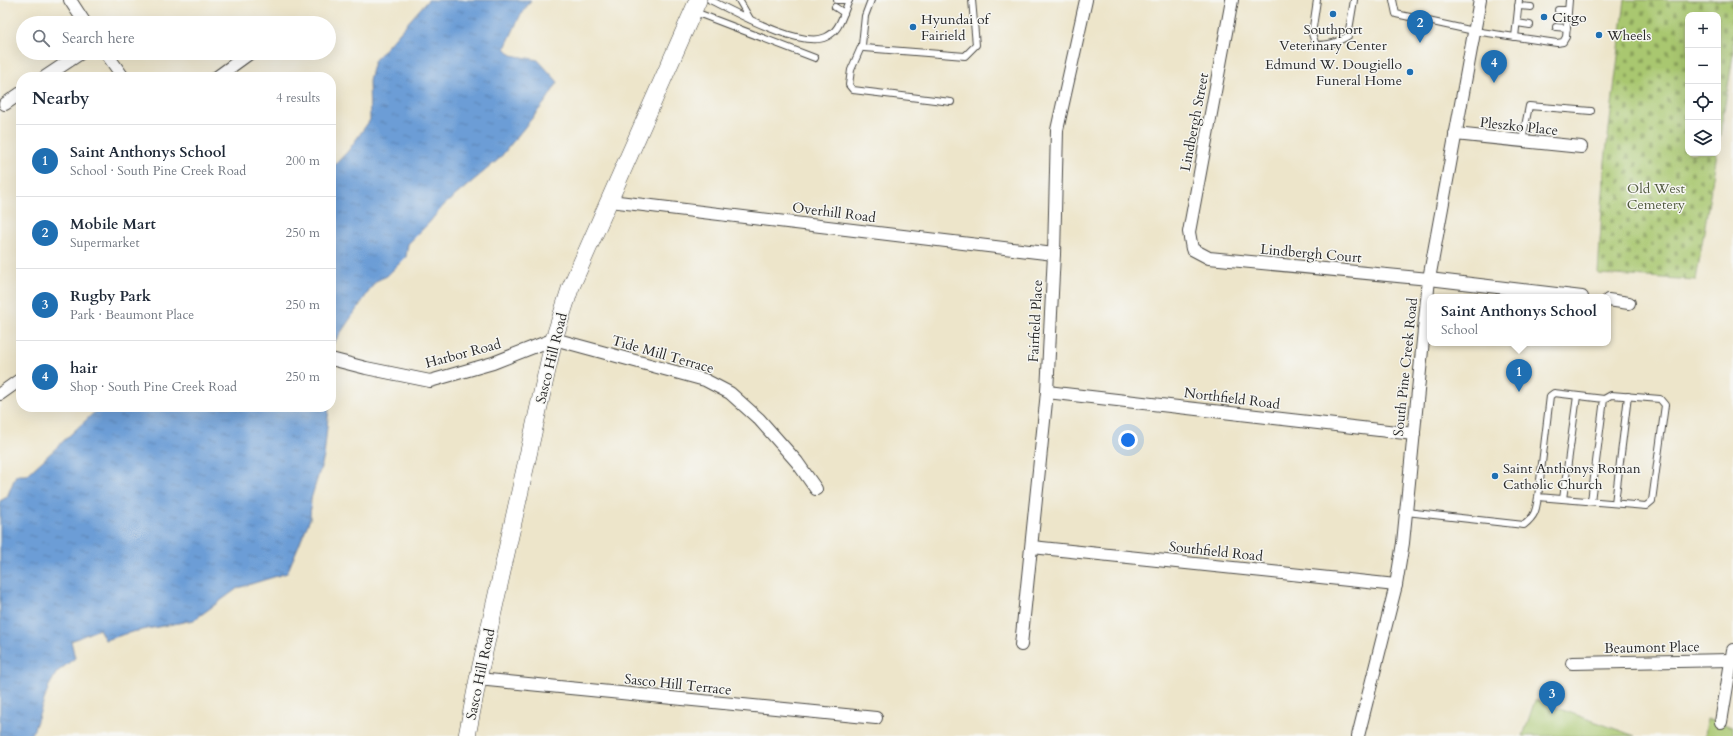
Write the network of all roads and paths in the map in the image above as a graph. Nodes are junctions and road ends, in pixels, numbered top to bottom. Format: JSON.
{"nodes":[{"id":1,"x":70,"y":0,"type":"edge"},
{"id":2,"x":710,"y":0,"type":"edge"},
{"id":3,"x":739,"y":0,"type":"edge"},
{"id":4,"x":838,"y":0,"type":"edge"},
{"id":5,"x":849,"y":0,"type":"edge"},
{"id":6,"x":871,"y":0,"type":"edge"},
{"id":7,"x":972,"y":0,"type":"edge"},
{"id":8,"x":1086,"y":0,"type":"edge"},
{"id":9,"x":1232,"y":0,"type":"edge"},
{"id":10,"x":1317,"y":0,"type":"edge"},
{"id":11,"x":1354,"y":0,"type":"edge"},
{"id":12,"x":1393,"y":0,"type":"edge"},
{"id":13,"x":1480,"y":0,"type":"edge"},
{"id":14,"x":1569,"y":0,"type":"edge"},
{"id":15,"x":1519,"y":3,"type":"edge"},
{"id":16,"x":696,"y":6,"type":"edge"},
{"id":17,"x":835,"y":7,"type":"dead end"},
{"id":18,"x":1531,"y":7,"type":"dead end"},
{"id":19,"x":1558,"y":10,"type":"dead end"},
{"id":20,"x":1568,"y":10,"type":"junction"},
{"id":21,"x":844,"y":13,"type":"junction"},
{"id":22,"x":81,"y":16,"type":"edge"},
{"id":23,"x":750,"y":20,"type":"junction"},
{"id":24,"x":1517,"y":23,"type":"junction"},
{"id":25,"x":1530,"y":25,"type":"dead end"},
{"id":26,"x":1556,"y":27,"type":"dead end"},
{"id":27,"x":1567,"y":28,"type":"junction"},
{"id":28,"x":1474,"y":31,"type":"junction"},
{"id":29,"x":1515,"y":37,"type":"junction"},
{"id":30,"x":862,"y":45,"type":"junction"},
{"id":31,"x":815,"y":58,"type":"dead end"},
{"id":32,"x":70,"y":60,"type":"edge"},
{"id":33,"x":111,"y":60,"type":"edge"},
{"id":34,"x":240,"y":60,"type":"edge"},
{"id":35,"x":52,"y":72,"type":"edge"},
{"id":36,"x":119,"y":72,"type":"edge"},
{"id":37,"x":224,"y":72,"type":"edge"},
{"id":38,"x":16,"y":96,"type":"edge"},
{"id":39,"x":952,"y":102,"type":"dead end"},
{"id":40,"x":5,"y":104,"type":"dead end"},
{"id":41,"x":1591,"y":111,"type":"dead end"},
{"id":42,"x":1455,"y":134,"type":"junction"},
{"id":43,"x":1522,"y":141,"type":"junction"},
{"id":44,"x":1581,"y":147,"type":"dead end"},
{"id":45,"x":610,"y":201,"type":"junction"},
{"id":46,"x":1192,"y":249,"type":"joint"},
{"id":47,"x":1054,"y":254,"type":"junction"},
{"id":48,"x":1429,"y":279,"type":"junction"},
{"id":49,"x":1428,"y":294,"type":"edge"},
{"id":50,"x":1556,"y":294,"type":"edge"},
{"id":51,"x":1427,"y":300,"type":"edge"},
{"id":52,"x":1611,"y":300,"type":"edge"},
{"id":53,"x":1629,"y":303,"type":"dead end"},
{"id":54,"x":554,"y":339,"type":"junction"},
{"id":55,"x":336,"y":360,"type":"edge"},
{"id":56,"x":16,"y":383,"type":"edge"},
{"id":57,"x":1047,"y":392,"type":"junction"},
{"id":58,"x":0,"y":394,"type":"edge"},
{"id":59,"x":1577,"y":396,"type":"junction"},
{"id":60,"x":1628,"y":396,"type":"junction"},
{"id":61,"x":1604,"y":399,"type":"junction"},
{"id":62,"x":1414,"y":434,"type":"junction"},
{"id":63,"x":816,"y":489,"type":"dead end"},
{"id":64,"x":1538,"y":497,"type":"junction"},
{"id":65,"x":1563,"y":499,"type":"junction"},
{"id":66,"x":1590,"y":501,"type":"junction"},
{"id":67,"x":1615,"y":503,"type":"junction"},
{"id":68,"x":1406,"y":512,"type":"junction"},
{"id":69,"x":1032,"y":548,"type":"junction"},
{"id":70,"x":1396,"y":585,"type":"junction"},
{"id":71,"x":1021,"y":645,"type":"dead end"},
{"id":72,"x":1732,"y":655,"type":"edge"},
{"id":73,"x":1572,"y":663,"type":"dead end"},
{"id":74,"x":478,"y":679,"type":"junction"},
{"id":75,"x":876,"y":718,"type":"dead end"},
{"id":76,"x":1721,"y":722,"type":"dead end"},
{"id":77,"x":467,"y":736,"type":"edge"},
{"id":78,"x":1358,"y":736,"type":"edge"}],
"edges":[{"from":1,"to":22,"type":"street"},
{"from":2,"to":23,"type":"lane"},
{"from":3,"to":23,"type":"lane"},
{"from":4,"to":5,"type":"lane"},
{"from":5,"to":21,"type":"lane"},
{"from":6,"to":30,"type":"lane"},
{"from":7,"to":30,"type":"lane"},
{"from":8,"to":47,"type":"street","name":"Fairfield Place"},
{"from":9,"to":46,"type":"street","name":"Lindbergh Street"},
{"from":10,"to":11,"type":"lane"},
{"from":12,"to":28,"type":"lane"},
{"from":13,"to":28,"type":"street","name":"South Pine Creek Road"},
{"from":14,"to":20,"type":"lane"},
{"from":15,"to":18,"type":"lane"},
{"from":15,"to":24,"type":"lane"},
{"from":16,"to":31,"type":"lane"},
{"from":16,"to":45,"type":"street","name":"Sasco Hill Road"},
{"from":17,"to":21,"type":"lane"},
{"from":19,"to":20,"type":"lane"},
{"from":20,"to":27,"type":"lane"},
{"from":21,"to":23,"type":"lane"},
{"from":24,"to":25,"type":"lane"},
{"from":24,"to":29,"type":"lane"},
{"from":26,"to":27,"type":"lane"},
{"from":27,"to":29,"type":"lane"},
{"from":28,"to":29,"type":"lane"},
{"from":28,"to":42,"type":"street","name":"South Pine Creek Road"},
{"from":30,"to":39,"type":"lane"},
{"from":32,"to":35,"type":"street"},
{"from":33,"to":36,"type":"street"},
{"from":34,"to":37,"type":"street"},
{"from":38,"to":40,"type":"street"},
{"from":41,"to":43,"type":"lane"},
{"from":42,"to":43,"type":"street","name":"Pleszko Place"},
{"from":42,"to":48,"type":"street","name":"South Pine Creek Road"},
{"from":43,"to":44,"type":"street","name":"Pleszko Place"},
{"from":45,"to":47,"type":"street","name":"Overhill Road"},
{"from":45,"to":54,"type":"street","name":"Sasco Hill Road"},
{"from":46,"to":48,"type":"street","name":"Lindbergh Court"},
{"from":47,"to":57,"type":"street","name":"Fairfield Place"},
{"from":48,"to":49,"type":"street","name":"South Pine Creek Road"},
{"from":48,"to":50,"type":"street","name":"Lindbergh Court"},
{"from":51,"to":62,"type":"street","name":"South Pine Creek Road"},
{"from":52,"to":53,"type":"street"},
{"from":54,"to":55,"type":"street","name":"Harbor Road"},
{"from":54,"to":63,"type":"street","name":"Tide Mill Terrace"},
{"from":54,"to":74,"type":"street","name":"Sasco Hill Road"},
{"from":56,"to":58,"type":"street"},
{"from":57,"to":62,"type":"street","name":"Northfield Road"},
{"from":57,"to":69,"type":"street","name":"Fairfield Place"},
{"from":59,"to":61,"type":"lane"},
{"from":59,"to":64,"type":"lane"},
{"from":59,"to":65,"type":"lane"},
{"from":60,"to":61,"type":"lane"},
{"from":60,"to":67,"type":"lane"},
{"from":60,"to":67,"type":"lane"},
{"from":61,"to":66,"type":"lane"},
{"from":62,"to":68,"type":"street","name":"South Pine Creek Road"},
{"from":64,"to":65,"type":"lane"},
{"from":64,"to":68,"type":"lane"},
{"from":65,"to":66,"type":"lane"},
{"from":66,"to":67,"type":"lane"},
{"from":68,"to":70,"type":"street","name":"South Pine Creek Road"},
{"from":69,"to":70,"type":"street","name":"Southfield Road"},
{"from":69,"to":71,"type":"street","name":"Fairfield Place"},
{"from":70,"to":78,"type":"street","name":"South Pine Creek Road"},
{"from":72,"to":73,"type":"street","name":"Beaumont Place"},
{"from":72,"to":76,"type":"street"},
{"from":74,"to":75,"type":"street","name":"Sasco Hill Terrace"},
{"from":74,"to":77,"type":"street","name":"Sasco Hill Road"}]}
